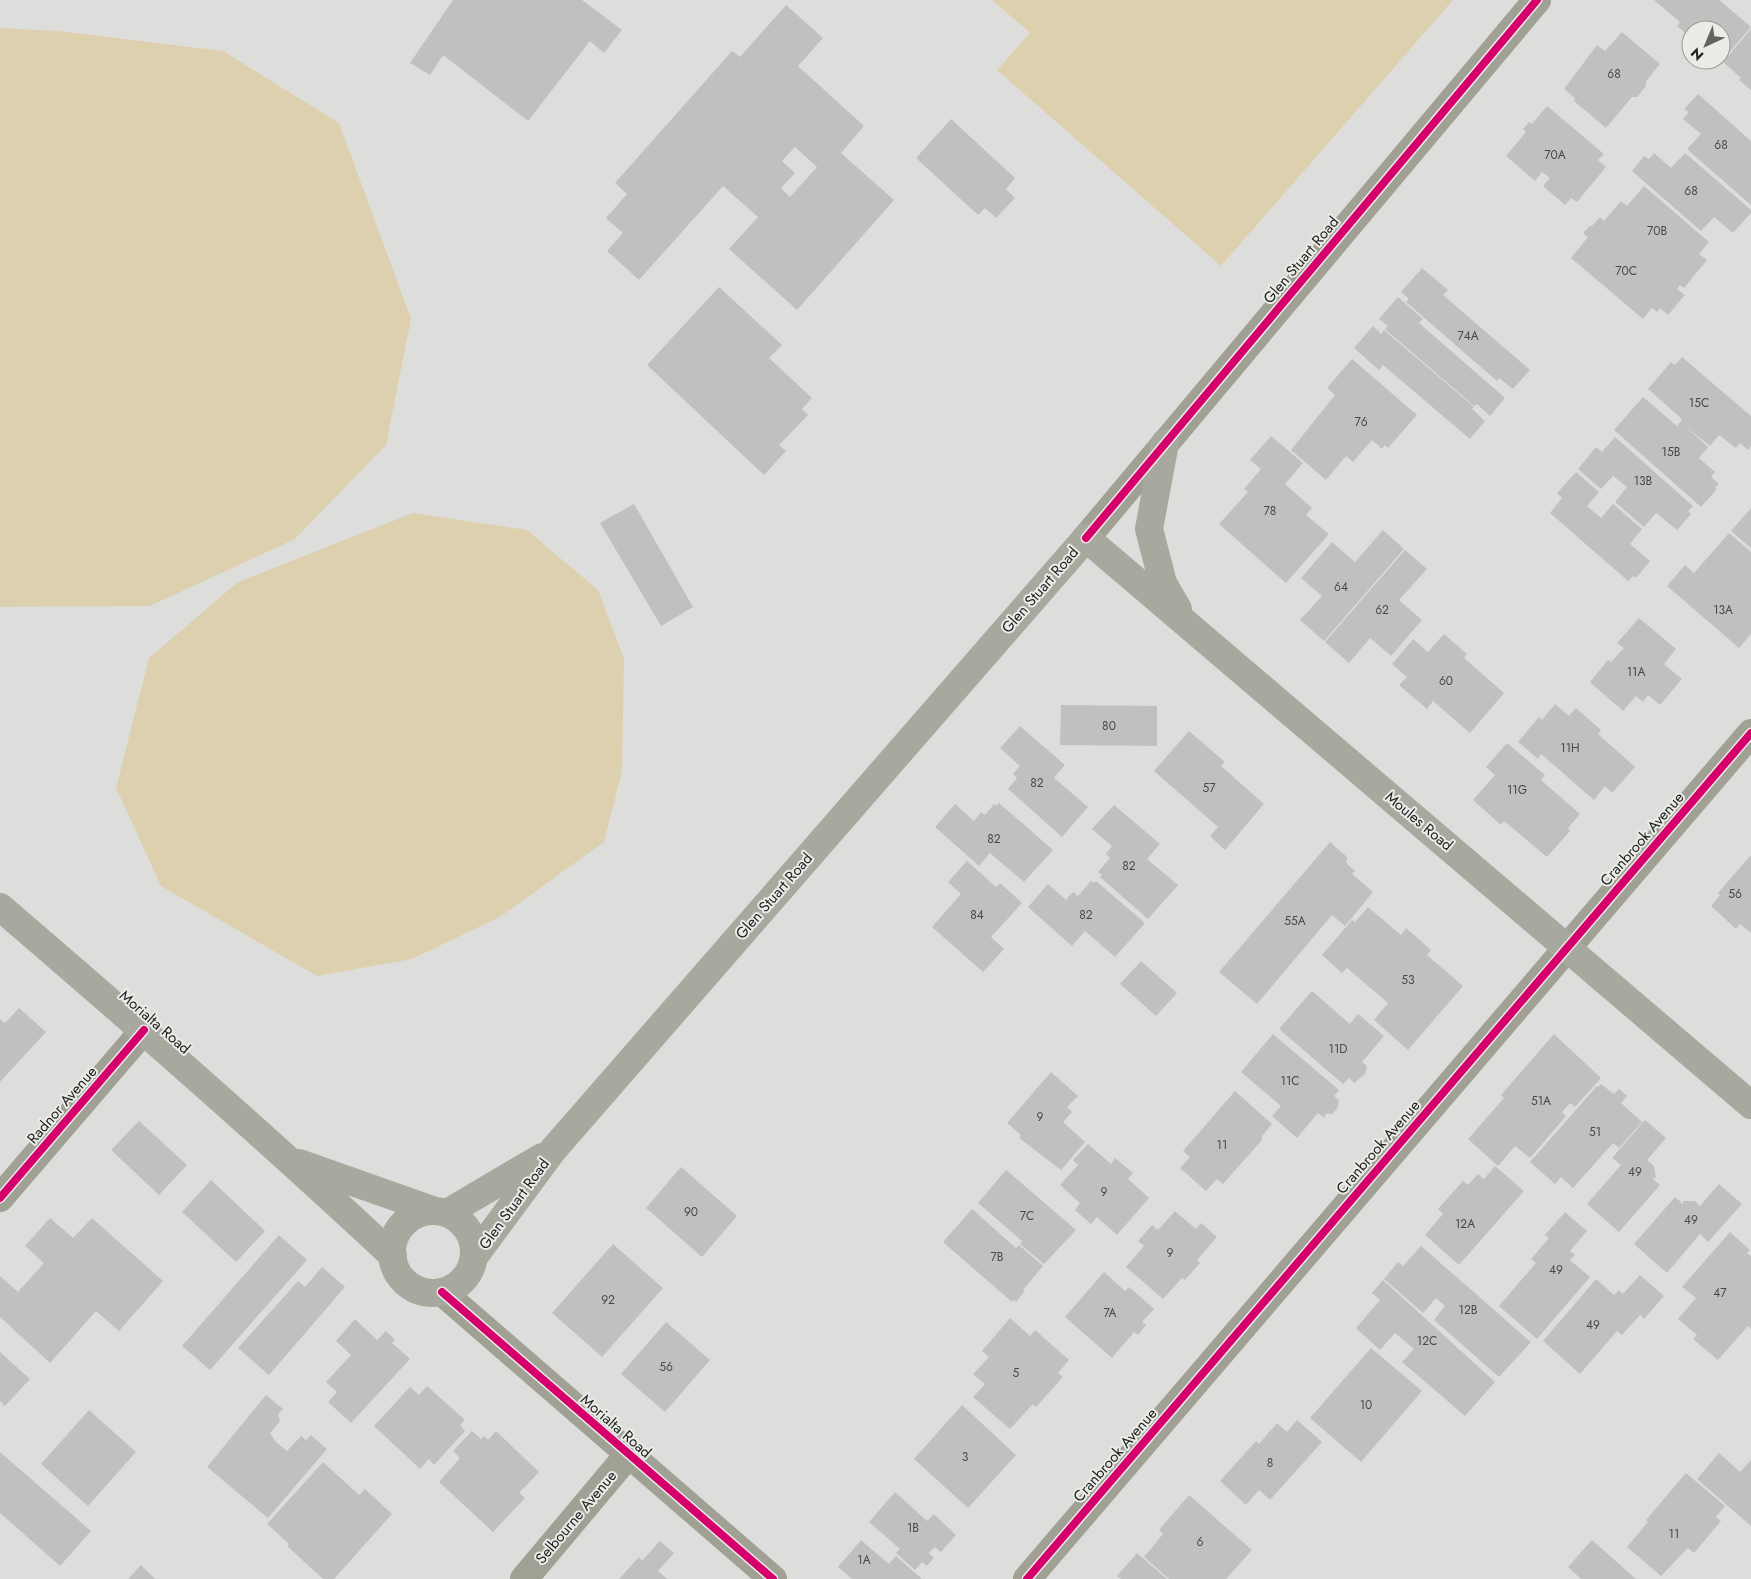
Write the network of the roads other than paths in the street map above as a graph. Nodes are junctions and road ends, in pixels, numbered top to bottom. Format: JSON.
{"nodes":[{"id":1,"x":1537,"y":0,"type":"edge"},
{"id":2,"x":1166,"y":443,"type":"junction"},
{"id":3,"x":1086,"y":538,"type":"junction"},
{"id":4,"x":1187,"y":623,"type":"junction"},
{"id":5,"x":1751,"y":733,"type":"edge"},
{"id":6,"x":0,"y":907,"type":"edge"},
{"id":7,"x":1567,"y":948,"type":"junction"},
{"id":8,"x":144,"y":1030,"type":"junction"},
{"id":9,"x":1751,"y":1105,"type":"edge"},
{"id":10,"x":554,"y":1150,"type":"junction"},
{"id":11,"x":291,"y":1160,"type":"junction"},
{"id":12,"x":0,"y":1198,"type":"edge"},
{"id":13,"x":441,"y":1212,"type":"junction"},
{"id":14,"x":393,"y":1256,"type":"junction"},
{"id":15,"x":474,"y":1257,"type":"junction"},
{"id":16,"x":442,"y":1292,"type":"junction"},
{"id":17,"x":628,"y":1455,"type":"junction"},
{"id":18,"x":524,"y":1579,"type":"edge"},
{"id":19,"x":773,"y":1579,"type":"edge"},
{"id":20,"x":1027,"y":1579,"type":"edge"}],
"edges":[{"from":1,"to":2,"type":"street","name":"Glen Stuart Road"},
{"from":2,"to":3,"type":"street","name":"Glen Stuart Road"},
{"from":2,"to":4,"type":"main road"},
{"from":3,"to":4,"type":"main road","name":"Moules Road"},
{"from":3,"to":10,"type":"main road","name":"Glen Stuart Road"},
{"from":4,"to":7,"type":"main road","name":"Moules Road"},
{"from":5,"to":7,"type":"street","name":"Cranbrook Avenue"},
{"from":6,"to":8,"type":"main road","name":"Morialta Road"},
{"from":7,"to":9,"type":"main road","name":"Moules Road"},
{"from":7,"to":20,"type":"street","name":"Cranbrook Avenue"},
{"from":8,"to":11,"type":"main road","name":"Morialta Road"},
{"from":8,"to":12,"type":"street","name":"Radnor Avenue"},
{"from":10,"to":13,"type":"main road","name":"Glen Stuart Road"},
{"from":10,"to":15,"type":"main road","name":"Glen Stuart Road"},
{"from":11,"to":13,"type":"main road","name":"Morialta Road"},
{"from":11,"to":14,"type":"main road","name":"Morialta Road"},
{"from":13,"to":14,"type":"main road"},
{"from":13,"to":15,"type":"main road"},
{"from":14,"to":16,"type":"main road"},
{"from":15,"to":16,"type":"main road"},
{"from":16,"to":17,"type":"street","name":"Morialta Road"},
{"from":17,"to":18,"type":"street","name":"Selbourne Avenue"},
{"from":17,"to":19,"type":"street","name":"Morialta Road"}]}
